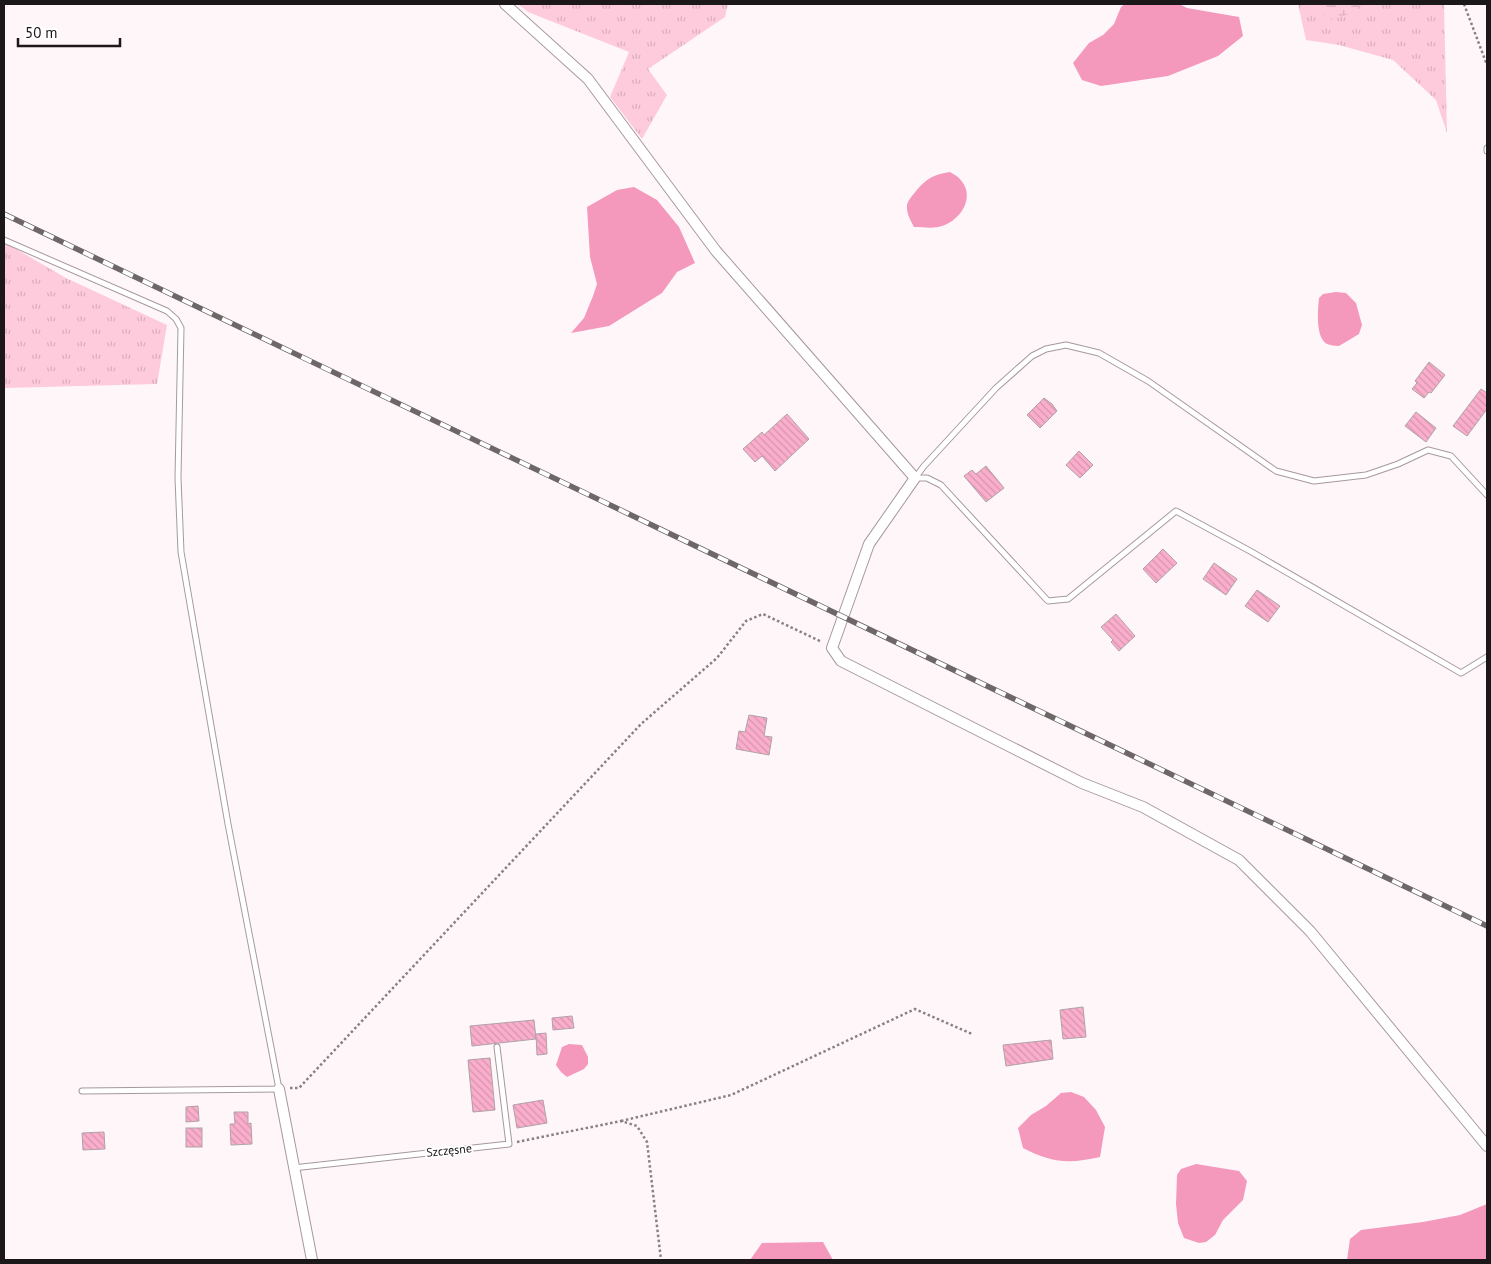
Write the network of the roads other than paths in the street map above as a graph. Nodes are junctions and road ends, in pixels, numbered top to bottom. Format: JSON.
{"nodes":[{"id":1,"x":505,"y":4,"type":"edge"},
{"id":2,"x":4,"y":240,"type":"edge"},
{"id":3,"x":915,"y":478,"type":"junction"},
{"id":4,"x":1487,"y":495,"type":"edge"},
{"id":5,"x":1487,"y":657,"type":"edge"},
{"id":6,"x":497,"y":1047,"type":"dead end"},
{"id":7,"x":279,"y":1088,"type":"junction"},
{"id":8,"x":82,"y":1091,"type":"dead end"},
{"id":9,"x":1487,"y":1146,"type":"edge"},
{"id":10,"x":293,"y":1168,"type":"junction"},
{"id":11,"x":312,"y":1260,"type":"edge"}],
"edges":[{"from":1,"to":3,"type":"street"},
{"from":2,"to":7,"type":"lane"},
{"from":3,"to":4,"type":"lane"},
{"from":3,"to":5,"type":"lane"},
{"from":3,"to":9,"type":"street"},
{"from":6,"to":10,"type":"lane","name":"Szczęsne"},
{"from":7,"to":8,"type":"lane"},
{"from":7,"to":10,"type":"street"},
{"from":10,"to":11,"type":"street"}]}
